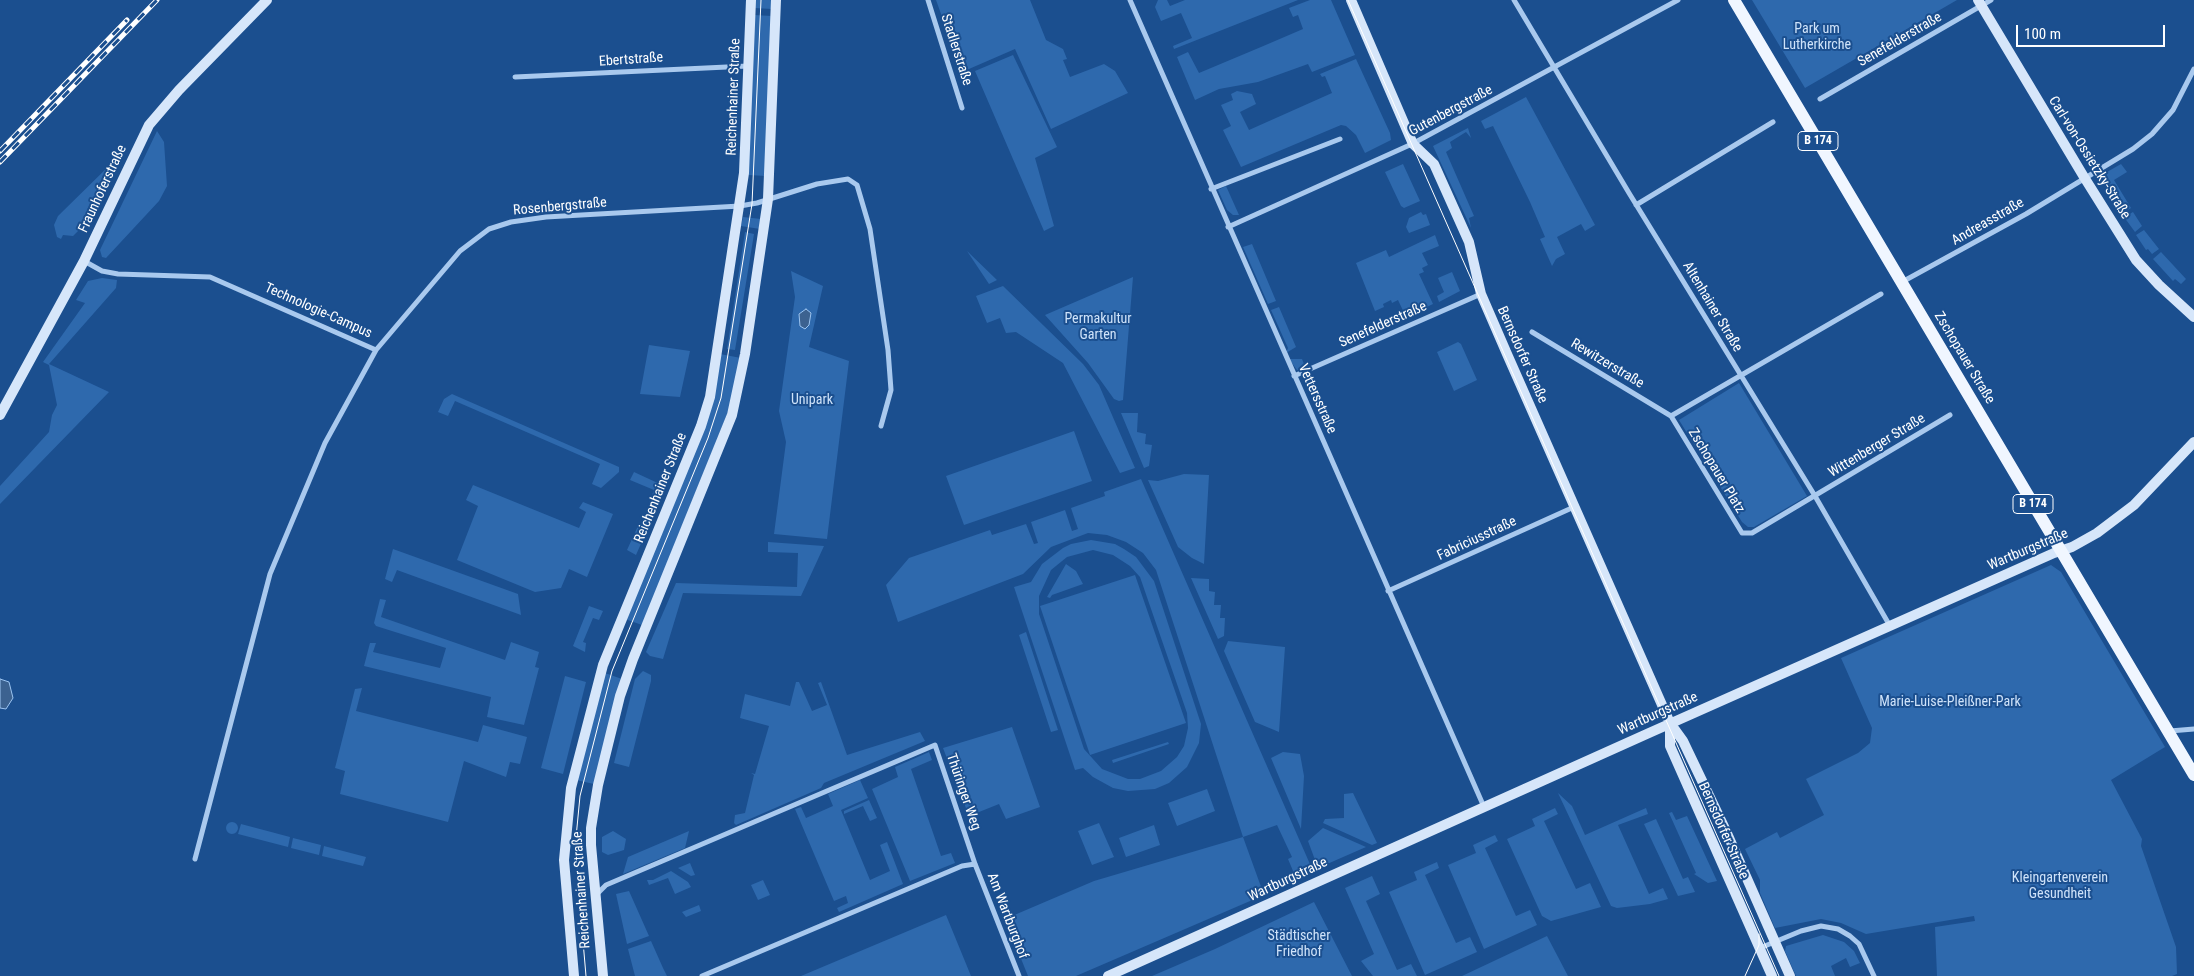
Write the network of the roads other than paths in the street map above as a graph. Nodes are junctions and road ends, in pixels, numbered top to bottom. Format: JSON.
{"nodes":[{"id":1,"x":267,"y":0,"type":"edge"},
{"id":2,"x":751,"y":0,"type":"edge"},
{"id":3,"x":776,"y":0,"type":"edge"},
{"id":4,"x":928,"y":0,"type":"edge"},
{"id":5,"x":1130,"y":0,"type":"edge"},
{"id":6,"x":1351,"y":0,"type":"edge"},
{"id":7,"x":1514,"y":0,"type":"edge"},
{"id":8,"x":1678,"y":0,"type":"edge"},
{"id":9,"x":1734,"y":0,"type":"edge"},
{"id":10,"x":1991,"y":0,"type":"edge"},
{"id":11,"x":1980,"y":3,"type":"edge"},
{"id":12,"x":748,"y":66,"type":"junction"},
{"id":13,"x":1554,"y":68,"type":"junction"},
{"id":14,"x":2194,"y":69,"type":"edge"},
{"id":15,"x":515,"y":77,"type":"dead end"},
{"id":16,"x":1820,"y":99,"type":"dead end"},
{"id":17,"x":962,"y":108,"type":"dead end"},
{"id":18,"x":1773,"y":122,"type":"dead end"},
{"id":19,"x":1340,"y":139,"type":"dead end"},
{"id":20,"x":1413,"y":144,"type":"junction"},
{"id":21,"x":2084,"y":177,"type":"junction"},
{"id":22,"x":1211,"y":189,"type":"junction"},
{"id":23,"x":768,"y":200,"type":"junction"},
{"id":24,"x":1636,"y":205,"type":"junction"},
{"id":25,"x":740,"y":206,"type":"junction"},
{"id":26,"x":1228,"y":227,"type":"junction"},
{"id":27,"x":84,"y":261,"type":"junction"},
{"id":28,"x":1902,"y":283,"type":"junction"},
{"id":29,"x":1481,"y":294,"type":"junction"},
{"id":30,"x":1881,"y":294,"type":"dead end"},
{"id":31,"x":2194,"y":317,"type":"edge"},
{"id":32,"x":1532,"y":332,"type":"dead end"},
{"id":33,"x":376,"y":350,"type":"junction"},
{"id":34,"x":1294,"y":376,"type":"junction"},
{"id":35,"x":1740,"y":377,"type":"junction"},
{"id":36,"x":0,"y":415,"type":"edge"},
{"id":37,"x":1950,"y":415,"type":"dead end"},
{"id":38,"x":1671,"y":416,"type":"junction"},
{"id":39,"x":881,"y":426,"type":"dead end"},
{"id":40,"x":2194,"y":442,"type":"edge"},
{"id":41,"x":1815,"y":496,"type":"junction"},
{"id":42,"x":1574,"y":506,"type":"junction"},
{"id":43,"x":2061,"y":551,"type":"junction"},
{"id":44,"x":1388,"y":591,"type":"junction"},
{"id":45,"x":1890,"y":626,"type":"junction"},
{"id":46,"x":1670,"y":723,"type":"junction"},
{"id":47,"x":2194,"y":729,"type":"edge"},
{"id":48,"x":2168,"y":731,"type":"junction"},
{"id":49,"x":2194,"y":775,"type":"edge"},
{"id":50,"x":1484,"y":807,"type":"junction"},
{"id":51,"x":195,"y":859,"type":"dead end"},
{"id":52,"x":975,"y":864,"type":"junction"},
{"id":53,"x":595,"y":896,"type":"junction"},
{"id":54,"x":1775,"y":942,"type":"junction"},
{"id":55,"x":1760,"y":948,"type":"junction"},
{"id":56,"x":574,"y":976,"type":"edge"},
{"id":57,"x":602,"y":976,"type":"edge"},
{"id":58,"x":702,"y":976,"type":"edge"},
{"id":59,"x":1019,"y":976,"type":"edge"},
{"id":60,"x":1108,"y":976,"type":"edge"},
{"id":61,"x":1772,"y":976,"type":"edge"},
{"id":62,"x":1790,"y":976,"type":"edge"},
{"id":63,"x":1874,"y":976,"type":"edge"}],
"edges":[{"from":1,"to":27,"type":"street","name":"Fraunhoferstraße"},
{"from":2,"to":12,"type":"street","name":"Reichenhainer Straße"},
{"from":3,"to":23,"type":"street","name":"Reichenhainer Straße"},
{"from":4,"to":17,"type":"street","name":"Stadlerstraße"},
{"from":5,"to":22,"type":"street","name":"Vettersstraße"},
{"from":6,"to":20,"type":"street","name":"Bernsdorfer Straße"},
{"from":7,"to":13,"type":"street","name":"Altenhainer Straße"},
{"from":8,"to":13,"type":"street","name":"Gutenbergstraße"},
{"from":9,"to":28,"type":"main road","name":"Zschopauer Straße","number":"B 174"},
{"from":10,"to":11,"type":"street","name":"Senefelderstraße"},
{"from":11,"to":16,"type":"street","name":"Senefelderstraße"},
{"from":11,"to":21,"type":"street","name":"Carl-von-Ossietzky-Straße"},
{"from":12,"to":15,"type":"street","name":"Ebertstraße"},
{"from":12,"to":25,"type":"street","name":"Reichenhainer Straße"},
{"from":13,"to":20,"type":"street","name":"Gutenbergstraße"},
{"from":13,"to":24,"type":"street","name":"Altenhainer Straße"},
{"from":14,"to":21,"type":"street","name":"Andreasstraße"},
{"from":18,"to":24,"type":"street"},
{"from":19,"to":22,"type":"street"},
{"from":20,"to":26,"type":"street","name":"Gutenbergstraße"},
{"from":20,"to":29,"type":"street","name":"Bernsdorfer Straße"},
{"from":21,"to":28,"type":"street","name":"Andreasstraße"},
{"from":21,"to":31,"type":"street","name":"Carl-von-Ossietzky-Straße"},
{"from":22,"to":26,"type":"street","name":"Vettersstraße"},
{"from":23,"to":25,"type":"street","name":"Rosenbergstraße"},
{"from":23,"to":39,"type":"street"},
{"from":23,"to":53,"type":"street","name":"Reichenhainer Straße"},
{"from":24,"to":35,"type":"street","name":"Altenhainer Straße"},
{"from":25,"to":33,"type":"street","name":"Rosenbergstraße"},
{"from":25,"to":56,"type":"street","name":"Reichenhainer Straße"},
{"from":26,"to":34,"type":"street","name":"Vettersstraße"},
{"from":27,"to":33,"type":"street","name":"Technologie-Campus"},
{"from":27,"to":36,"type":"street","name":"Fraunhoferstraße"},
{"from":28,"to":43,"type":"main road","name":"Zschopauer Straße","number":"B 174"},
{"from":29,"to":34,"type":"street","name":"Senefelderstraße"},
{"from":29,"to":42,"type":"street","name":"Bernsdorfer Straße"},
{"from":30,"to":35,"type":"street"},
{"from":32,"to":38,"type":"street","name":"Rewitzerstraße"},
{"from":33,"to":51,"type":"street","name":"Technologie-Campus"},
{"from":34,"to":44,"type":"street","name":"Vettersstraße"},
{"from":35,"to":38,"type":"street","name":"Zschopauer Platz"},
{"from":35,"to":41,"type":"street","name":"Altenhainer Straße"},
{"from":37,"to":41,"type":"street","name":"Wittenberger Straße"},
{"from":38,"to":41,"type":"street","name":"Zschopauer Platz"},
{"from":40,"to":43,"type":"street","name":"Wartburgstraße"},
{"from":41,"to":45,"type":"street","name":"Altenhainer Straße"},
{"from":42,"to":44,"type":"street","name":"Fabriciusstraße"},
{"from":42,"to":46,"type":"street","name":"Bernsdorfer Straße"},
{"from":43,"to":45,"type":"street","name":"Wartburgstraße"},
{"from":43,"to":48,"type":"main road","name":"Zschopauer Straße","number":"B 174"},
{"from":44,"to":50,"type":"street","name":"Vettersstraße"},
{"from":45,"to":46,"type":"street","name":"Wartburgstraße"},
{"from":46,"to":50,"type":"street","name":"Wartburgstraße"},
{"from":46,"to":54,"type":"street","name":"Bernsdorfer Straße"},
{"from":46,"to":55,"type":"street","name":"Bernsdorfer Straße"},
{"from":47,"to":48,"type":"street"},
{"from":48,"to":49,"type":"main road","name":"Zschopauer Straße","number":"B 174"},
{"from":50,"to":60,"type":"street","name":"Wartburgstraße"},
{"from":52,"to":53,"type":"street","name":"Thüringer Weg"},
{"from":52,"to":58,"type":"street"},
{"from":52,"to":59,"type":"street","name":"Am Wartburghof"},
{"from":53,"to":57,"type":"street","name":"Reichenhainer Straße"},
{"from":54,"to":55,"type":"street"},
{"from":54,"to":62,"type":"street","name":"Bernsdorfer Straße"},
{"from":54,"to":63,"type":"street"},
{"from":55,"to":61,"type":"street","name":"Bernsdorfer Straße"}]}
